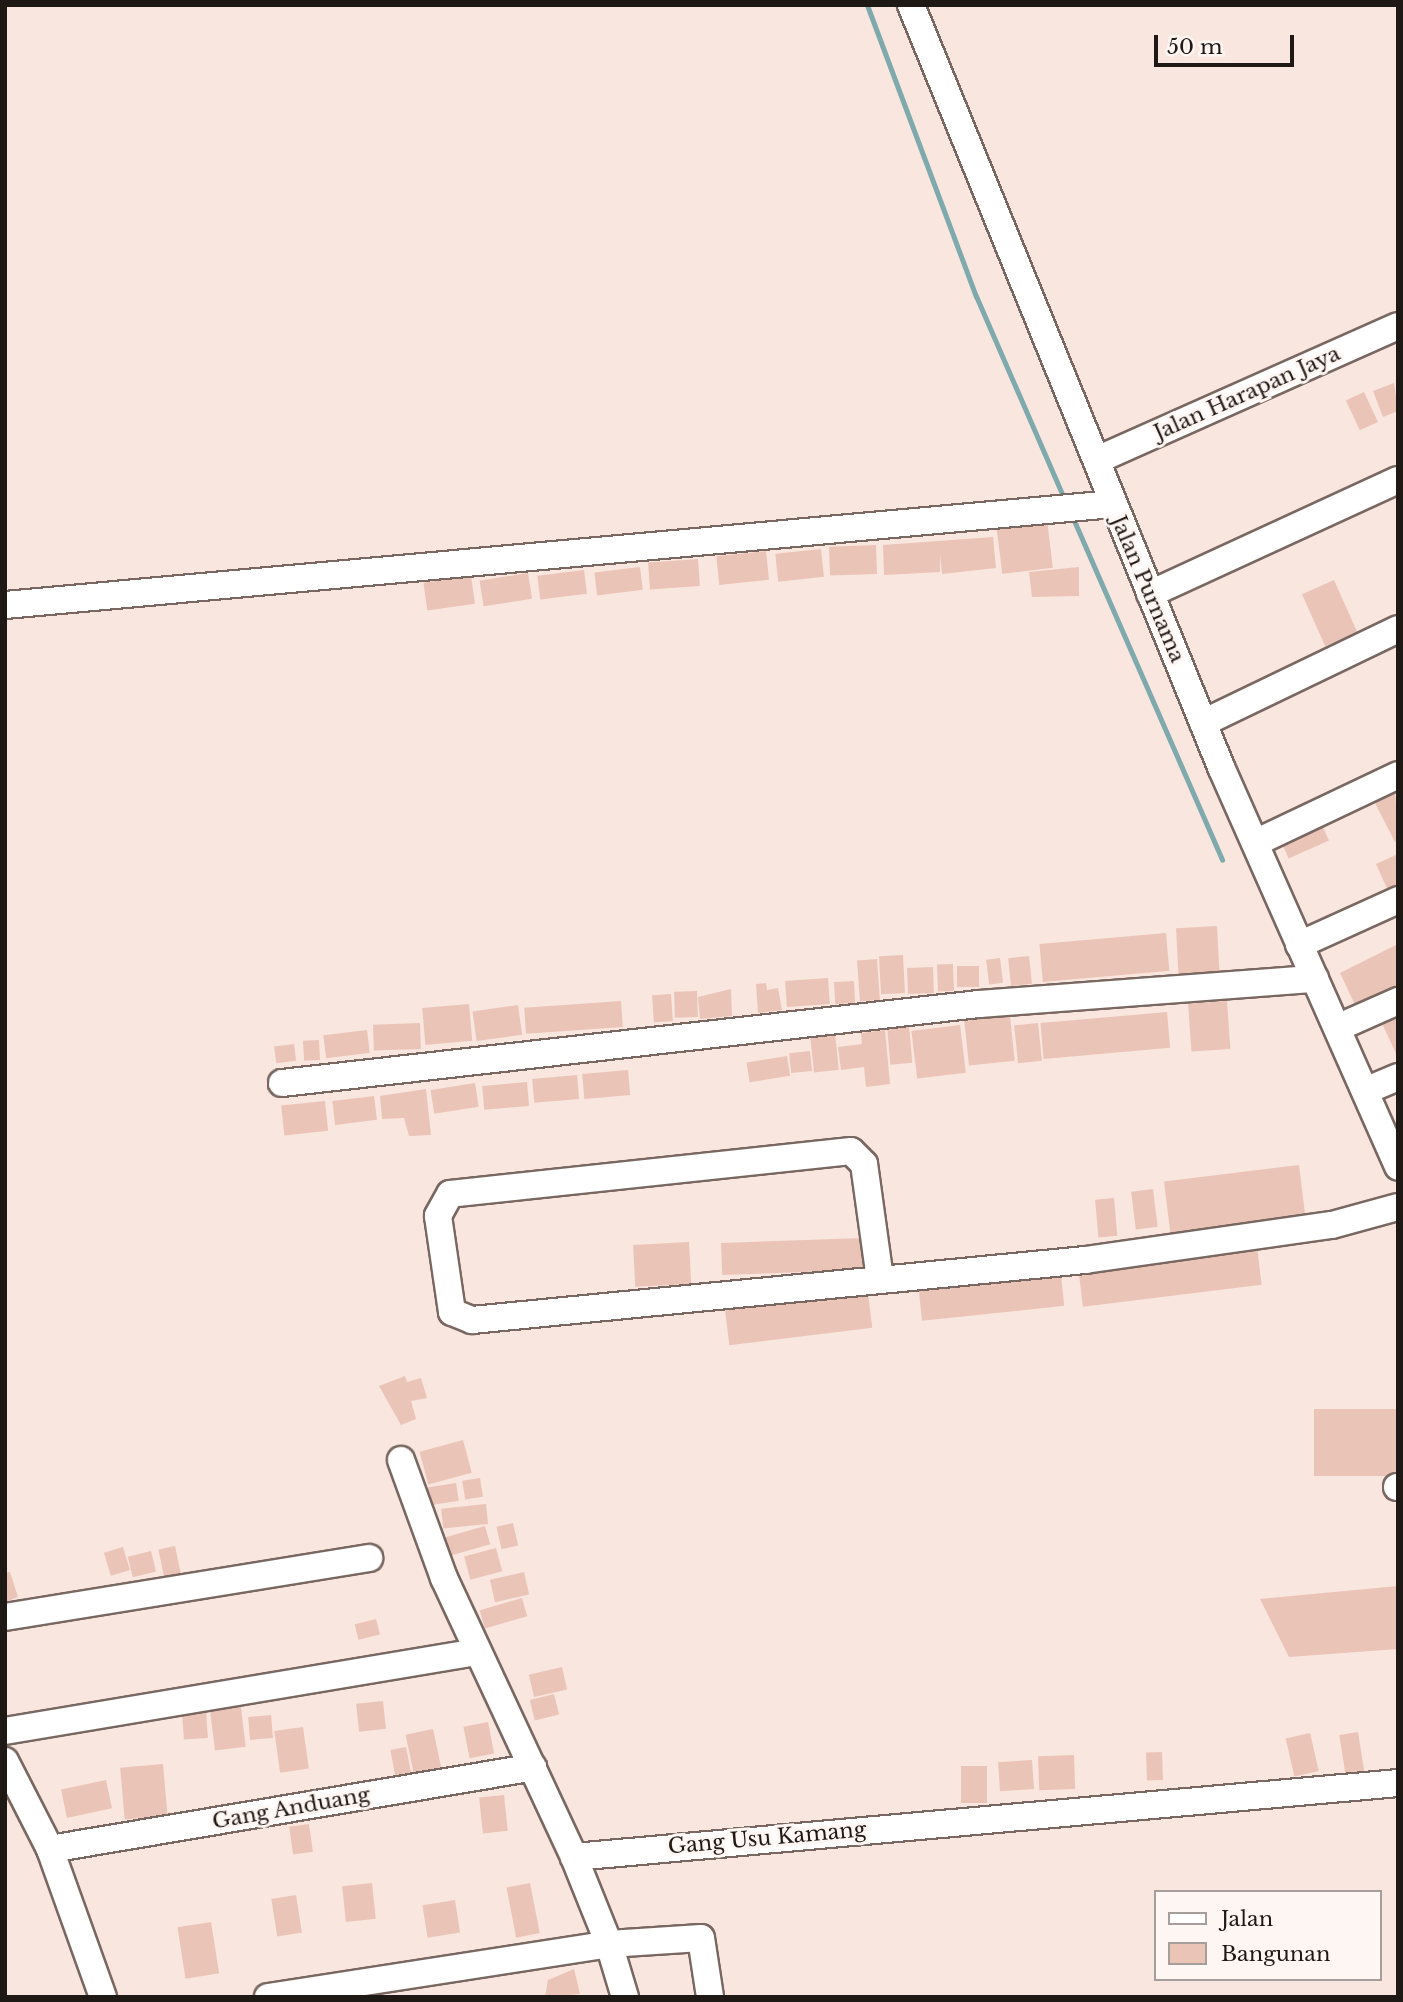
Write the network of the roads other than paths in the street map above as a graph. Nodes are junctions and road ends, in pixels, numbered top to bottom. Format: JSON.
{"nodes":[{"id":1,"x":911,"y":5,"type":"edge"},
{"id":2,"x":1398,"y":326,"type":"edge"},
{"id":3,"x":1097,"y":460,"type":"junction"},
{"id":4,"x":1398,"y":480,"type":"edge"},
{"id":5,"x":1112,"y":504,"type":"junction"},
{"id":6,"x":1150,"y":594,"type":"junction"},
{"id":7,"x":5,"y":605,"type":"edge"},
{"id":8,"x":1398,"y":629,"type":"edge"},
{"id":9,"x":1203,"y":723,"type":"junction"},
{"id":10,"x":1398,"y":775,"type":"edge"},
{"id":11,"x":1255,"y":843,"type":"junction"},
{"id":12,"x":1398,"y":900,"type":"edge"},
{"id":13,"x":1299,"y":945,"type":"junction"},
{"id":14,"x":1314,"y":979,"type":"junction"},
{"id":15,"x":1398,"y":1001,"type":"edge"},
{"id":16,"x":1337,"y":1028,"type":"junction"},
{"id":17,"x":1398,"y":1077,"type":"edge"},
{"id":18,"x":282,"y":1083,"type":"dead end"},
{"id":19,"x":1365,"y":1091,"type":"junction"},
{"id":20,"x":1398,"y":1167,"type":"edge"},
{"id":21,"x":1398,"y":1207,"type":"edge"},
{"id":22,"x":880,"y":1279,"type":"junction"},
{"id":23,"x":401,"y":1460,"type":"dead end"},
{"id":24,"x":369,"y":1558,"type":"dead end"},
{"id":25,"x":5,"y":1617,"type":"edge"},
{"id":26,"x":477,"y":1652,"type":"junction"},
{"id":27,"x":5,"y":1731,"type":"edge"},
{"id":28,"x":5,"y":1761,"type":"edge"},
{"id":29,"x":533,"y":1767,"type":"junction"},
{"id":30,"x":1398,"y":1783,"type":"edge"},
{"id":31,"x":50,"y":1849,"type":"junction"},
{"id":32,"x":574,"y":1857,"type":"junction"},
{"id":33,"x":609,"y":1944,"type":"junction"},
{"id":34,"x":103,"y":1997,"type":"edge"},
{"id":35,"x":268,"y":1997,"type":"edge"},
{"id":36,"x":625,"y":1997,"type":"edge"},
{"id":37,"x":710,"y":1997,"type":"edge"}],
"edges":[{"from":1,"to":3,"type":"street","name":"Jalan Purnama"},
{"from":2,"to":3,"type":"street","name":"Jalan Harapan Jaya"},
{"from":3,"to":5,"type":"street","name":"Jalan Purnama"},
{"from":4,"to":6,"type":"street"},
{"from":5,"to":6,"type":"street","name":"Jalan Purnama"},
{"from":5,"to":7,"type":"street"},
{"from":6,"to":9,"type":"street","name":"Jalan Purnama"},
{"from":8,"to":9,"type":"street"},
{"from":9,"to":11,"type":"street","name":"Jalan Purnama"},
{"from":10,"to":11,"type":"street"},
{"from":11,"to":13,"type":"street","name":"Jalan Purnama"},
{"from":12,"to":13,"type":"street"},
{"from":13,"to":14,"type":"street","name":"Jalan Purnama"},
{"from":14,"to":16,"type":"street","name":"Jalan Purnama"},
{"from":14,"to":18,"type":"street"},
{"from":15,"to":16,"type":"street"},
{"from":16,"to":19,"type":"street","name":"Jalan Purnama"},
{"from":17,"to":19,"type":"street"},
{"from":19,"to":20,"type":"street","name":"Jalan Purnama"},
{"from":21,"to":22,"type":"street"},
{"from":22,"to":22,"type":"street"},
{"from":23,"to":26,"type":"street"},
{"from":24,"to":25,"type":"street"},
{"from":26,"to":27,"type":"street"},
{"from":26,"to":29,"type":"street"},
{"from":28,"to":31,"type":"street"},
{"from":29,"to":31,"type":"street","name":"Gang Anduang"},
{"from":29,"to":32,"type":"street"},
{"from":30,"to":32,"type":"street","name":"Gang Usu Kamang"},
{"from":31,"to":34,"type":"street"},
{"from":32,"to":33,"type":"street"},
{"from":33,"to":35,"type":"street"},
{"from":33,"to":36,"type":"street"},
{"from":33,"to":37,"type":"street"}]}
